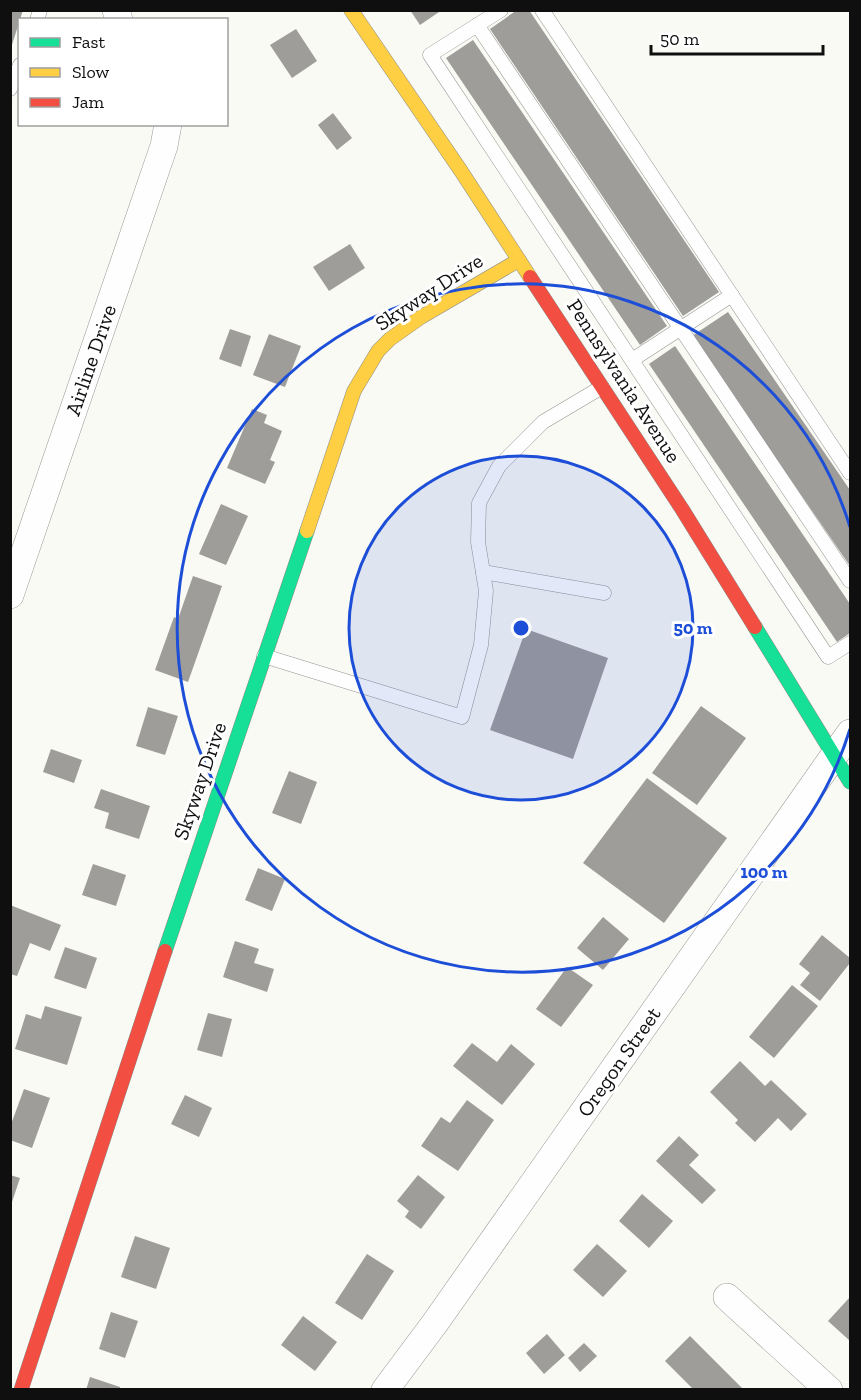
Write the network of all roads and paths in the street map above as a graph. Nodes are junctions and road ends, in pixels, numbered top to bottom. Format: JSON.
{"nodes":[{"id":1,"x":351,"y":10,"type":"edge"},
{"id":2,"x":501,"y":10,"type":"edge"},
{"id":3,"x":542,"y":10,"type":"edge"},
{"id":4,"x":477,"y":25,"type":"junction"},
{"id":5,"x":18,"y":70,"type":"edge"},
{"id":6,"x":10,"y":89,"type":"edge"},
{"id":7,"x":168,"y":126,"type":"edge"},
{"id":8,"x":519,"y":260,"type":"junction"},
{"id":9,"x":732,"y":295,"type":"junction"},
{"id":10,"x":681,"y":328,"type":"junction"},
{"id":11,"x":632,"y":360,"type":"junction"},
{"id":12,"x":602,"y":387,"type":"junction"},
{"id":13,"x":849,"y":469,"type":"edge"},
{"id":14,"x":483,"y":572,"type":"junction"},
{"id":15,"x":850,"y":581,"type":"edge"},
{"id":16,"x":604,"y":593,"type":"dead end"},
{"id":17,"x":10,"y":595,"type":"edge"},
{"id":18,"x":850,"y":643,"type":"edge"},
{"id":19,"x":264,"y":656,"type":"junction"},
{"id":20,"x":850,"y":733,"type":"edge"},
{"id":21,"x":834,"y":756,"type":"junction"},
{"id":22,"x":850,"y":782,"type":"edge"},
{"id":23,"x":727,"y":1296,"type":"dead end"},
{"id":24,"x":21,"y":1389,"type":"edge"},
{"id":25,"x":385,"y":1389,"type":"edge"},
{"id":26,"x":829,"y":1389,"type":"edge"}],
"edges":[{"from":1,"to":8,"type":"street","name":"Pennsylvania Avenue"},
{"from":2,"to":4,"type":"lane"},
{"from":3,"to":9,"type":"lane"},
{"from":4,"to":10,"type":"lane"},
{"from":4,"to":11,"type":"lane"},
{"from":5,"to":6,"type":"lane"},
{"from":7,"to":17,"type":"street","name":"Airline Drive"},
{"from":8,"to":12,"type":"street","name":"Pennsylvania Avenue"},
{"from":8,"to":19,"type":"street","name":"Skyway Drive"},
{"from":9,"to":10,"type":"lane"},
{"from":9,"to":13,"type":"lane"},
{"from":10,"to":11,"type":"lane"},
{"from":10,"to":15,"type":"lane"},
{"from":11,"to":18,"type":"lane"},
{"from":12,"to":14,"type":"lane"},
{"from":12,"to":21,"type":"street","name":"Pennsylvania Avenue"},
{"from":14,"to":16,"type":"lane"},
{"from":14,"to":19,"type":"lane"},
{"from":19,"to":24,"type":"street","name":"Skyway Drive"},
{"from":20,"to":21,"type":"street","name":"Oregon Street"},
{"from":21,"to":22,"type":"street","name":"Pennsylvania Avenue"},
{"from":21,"to":25,"type":"street","name":"Oregon Street"},
{"from":23,"to":26,"type":"street"}]}
